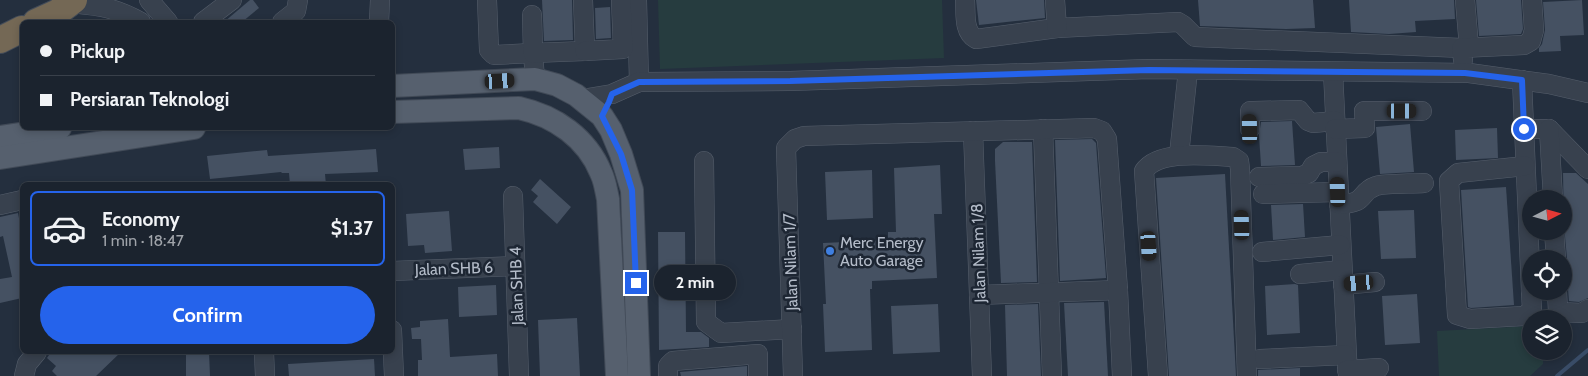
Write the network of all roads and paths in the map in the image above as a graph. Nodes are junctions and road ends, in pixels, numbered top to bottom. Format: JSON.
{"nodes":[{"id":1,"x":232,"y":0,"type":"edge"},
{"id":2,"x":298,"y":0,"type":"edge"},
{"id":3,"x":380,"y":0,"type":"edge"},
{"id":4,"x":487,"y":0,"type":"edge"},
{"id":5,"x":583,"y":0,"type":"edge"},
{"id":6,"x":621,"y":0,"type":"edge"},
{"id":7,"x":637,"y":0,"type":"edge"},
{"id":8,"x":965,"y":0,"type":"edge"},
{"id":9,"x":1055,"y":0,"type":"edge"},
{"id":10,"x":1465,"y":0,"type":"edge"},
{"id":11,"x":1532,"y":0,"type":"edge"},
{"id":12,"x":72,"y":1,"type":"edge"},
{"id":13,"x":153,"y":2,"type":"edge"},
{"id":14,"x":532,"y":15,"type":"dead end"},
{"id":15,"x":40,"y":20,"type":"edge"},
{"id":16,"x":137,"y":20,"type":"edge"},
{"id":17,"x":166,"y":20,"type":"edge"},
{"id":18,"x":206,"y":20,"type":"edge"},
{"id":19,"x":285,"y":20,"type":"edge"},
{"id":20,"x":379,"y":20,"type":"edge"},
{"id":21,"x":1057,"y":28,"type":"junction"},
{"id":22,"x":20,"y":30,"type":"edge"},
{"id":23,"x":0,"y":40,"type":"edge"},
{"id":24,"x":1465,"y":48,"type":"junction"},
{"id":25,"x":631,"y":49,"type":"junction"},
{"id":26,"x":585,"y":51,"type":"junction"},
{"id":27,"x":533,"y":53,"type":"junction"},
{"id":28,"x":1188,"y":70,"type":"junction"},
{"id":29,"x":1333,"y":72,"type":"junction"},
{"id":30,"x":1465,"y":73,"type":"junction"},
{"id":31,"x":536,"y":79,"type":"junction"},
{"id":32,"x":1522,"y":80,"type":"junction"},
{"id":33,"x":639,"y":82,"type":"junction"},
{"id":34,"x":395,"y":86,"type":"edge"},
{"id":35,"x":1588,"y":93,"type":"edge"},
{"id":36,"x":612,"y":94,"type":"junction"},
{"id":37,"x":582,"y":99,"type":"junction"},
{"id":38,"x":1422,"y":111,"type":"dead end"},
{"id":39,"x":395,"y":112,"type":"edge"},
{"id":40,"x":602,"y":116,"type":"junction"},
{"id":41,"x":1335,"y":125,"type":"junction"},
{"id":42,"x":1044,"y":129,"type":"junction"},
{"id":43,"x":1250,"y":129,"type":"dead end"},
{"id":44,"x":1524,"y":129,"type":"junction"},
{"id":45,"x":1549,"y":129,"type":"junction"},
{"id":46,"x":47,"y":130,"type":"edge"},
{"id":47,"x":181,"y":130,"type":"edge"},
{"id":48,"x":974,"y":131,"type":"junction"},
{"id":49,"x":0,"y":137,"type":"edge"},
{"id":50,"x":1179,"y":155,"type":"junction"},
{"id":51,"x":0,"y":158,"type":"edge"},
{"id":52,"x":704,"y":161,"type":"dead end"},
{"id":53,"x":1337,"y":162,"type":"junction"},
{"id":54,"x":1525,"y":166,"type":"junction"},
{"id":55,"x":1588,"y":169,"type":"edge"},
{"id":56,"x":1424,"y":183,"type":"dead end"},
{"id":57,"x":1552,"y":190,"type":"edge"},
{"id":58,"x":513,"y":196,"type":"dead end"},
{"id":59,"x":1339,"y":198,"type":"junction"},
{"id":60,"x":20,"y":200,"type":"edge"},
{"id":61,"x":0,"y":205,"type":"edge"},
{"id":62,"x":1340,"y":245,"type":"junction"},
{"id":63,"x":1529,"y":250,"type":"edge"},
{"id":64,"x":1262,"y":252,"type":"dead end"},
{"id":65,"x":515,"y":266,"type":"junction"},
{"id":66,"x":395,"y":271,"type":"edge"},
{"id":67,"x":1300,"y":274,"type":"dead end"},
{"id":68,"x":1342,"y":277,"type":"junction"},
{"id":69,"x":1375,"y":282,"type":"dead end"},
{"id":70,"x":1118,"y":290,"type":"junction"},
{"id":71,"x":1049,"y":292,"type":"junction"},
{"id":72,"x":979,"y":295,"type":"junction"},
{"id":73,"x":1531,"y":300,"type":"edge"},
{"id":74,"x":1557,"y":300,"type":"edge"},
{"id":75,"x":1588,"y":309,"type":"edge"},
{"id":76,"x":792,"y":330,"type":"junction"},
{"id":77,"x":36,"y":354,"type":"edge"},
{"id":78,"x":264,"y":354,"type":"edge"},
{"id":79,"x":393,"y":354,"type":"edge"},
{"id":80,"x":1260,"y":359,"type":"dead end"},
{"id":81,"x":1347,"y":367,"type":"edge"},
{"id":82,"x":1379,"y":368,"type":"dead end"},
{"id":83,"x":24,"y":376,"type":"edge"},
{"id":84,"x":264,"y":376,"type":"edge"},
{"id":85,"x":394,"y":376,"type":"edge"},
{"id":86,"x":519,"y":376,"type":"edge"},
{"id":87,"x":617,"y":376,"type":"edge"},
{"id":88,"x":639,"y":376,"type":"edge"},
{"id":89,"x":668,"y":376,"type":"edge"},
{"id":90,"x":758,"y":376,"type":"edge"},
{"id":91,"x":794,"y":376,"type":"edge"},
{"id":92,"x":982,"y":376,"type":"edge"},
{"id":93,"x":1052,"y":376,"type":"edge"},
{"id":94,"x":1122,"y":376,"type":"edge"},
{"id":95,"x":1158,"y":376,"type":"edge"},
{"id":96,"x":1247,"y":376,"type":"edge"}],
"edges":[{"from":1,"to":18,"type":"street"},
{"from":2,"to":19,"type":"street"},
{"from":3,"to":20,"type":"street"},
{"from":4,"to":27,"type":"street"},
{"from":5,"to":26,"type":"street"},
{"from":6,"to":25,"type":"street"},
{"from":7,"to":25,"type":"street"},
{"from":8,"to":21,"type":"street"},
{"from":9,"to":21,"type":"street"},
{"from":10,"to":24,"type":"street"},
{"from":11,"to":24,"type":"street"},
{"from":12,"to":15,"type":"highway"},
{"from":12,"to":16,"type":"street"},
{"from":13,"to":17,"type":"street"},
{"from":14,"to":27,"type":"street"},
{"from":21,"to":24,"type":"street"},
{"from":22,"to":23,"type":"highway"},
{"from":24,"to":30,"type":"street"},
{"from":25,"to":26,"type":"street"},
{"from":25,"to":33,"type":"street"},
{"from":26,"to":27,"type":"street"},
{"from":27,"to":31,"type":"street"},
{"from":28,"to":29,"type":"street"},
{"from":28,"to":33,"type":"street"},
{"from":28,"to":50,"type":"street"},
{"from":29,"to":30,"type":"street"},
{"from":29,"to":41,"type":"street"},
{"from":30,"to":32,"type":"street"},
{"from":31,"to":34,"type":"main road"},
{"from":31,"to":37,"type":"main road"},
{"from":32,"to":35,"type":"street"},
{"from":32,"to":44,"type":"street"},
{"from":33,"to":36,"type":"street"},
{"from":36,"to":37,"type":"street"},
{"from":36,"to":40,"type":"street"},
{"from":37,"to":40,"type":"main road"},
{"from":38,"to":41,"type":"street"},
{"from":39,"to":87,"type":"main road"},
{"from":40,"to":88,"type":"main road"},
{"from":41,"to":43,"type":"street"},
{"from":41,"to":53,"type":"street"},
{"from":42,"to":48,"type":"street"},
{"from":42,"to":70,"type":"street"},
{"from":42,"to":71,"type":"street"},
{"from":44,"to":45,"type":"street"},
{"from":44,"to":54,"type":"street"},
{"from":45,"to":55,"type":"street"},
{"from":45,"to":57,"type":"street"},
{"from":46,"to":49,"type":"main road"},
{"from":47,"to":51,"type":"main road"},
{"from":48,"to":72,"type":"street","name":"Jalan Nilam 1/8"},
{"from":48,"to":76,"type":"street","name":"Jalan Nilam 1/7"},
{"from":50,"to":95,"type":"street"},
{"from":50,"to":96,"type":"street"},
{"from":52,"to":76,"type":"street"},
{"from":53,"to":59,"type":"street"},
{"from":53,"to":59,"type":"street"},
{"from":54,"to":63,"type":"street"},
{"from":54,"to":73,"type":"street"},
{"from":56,"to":59,"type":"street"},
{"from":58,"to":65,"type":"street","name":"Jalan SHB 4"},
{"from":59,"to":62,"type":"street"},
{"from":60,"to":61,"type":"street"},
{"from":62,"to":64,"type":"street"},
{"from":62,"to":68,"type":"street"},
{"from":65,"to":66,"type":"street","name":"Jalan SHB 6"},
{"from":65,"to":86,"type":"street","name":"Jalan SHB 4"},
{"from":67,"to":68,"type":"street"},
{"from":68,"to":69,"type":"street"},
{"from":68,"to":81,"type":"street"},
{"from":70,"to":71,"type":"street"},
{"from":70,"to":94,"type":"street"},
{"from":71,"to":72,"type":"street"},
{"from":71,"to":93,"type":"street"},
{"from":72,"to":92,"type":"street","name":"Jalan Nilam 1/8"},
{"from":74,"to":75,"type":"street"},
{"from":76,"to":91,"type":"street","name":"Jalan Nilam 1/7"},
{"from":77,"to":83,"type":"street"},
{"from":78,"to":84,"type":"street"},
{"from":79,"to":85,"type":"street"},
{"from":80,"to":81,"type":"street"},
{"from":81,"to":82,"type":"street"},
{"from":89,"to":90,"type":"street"}]}
